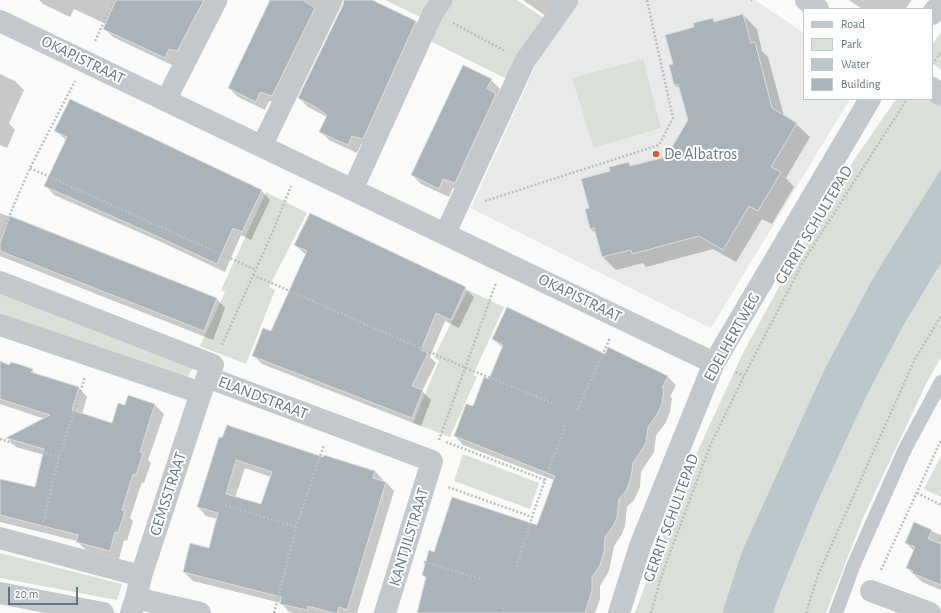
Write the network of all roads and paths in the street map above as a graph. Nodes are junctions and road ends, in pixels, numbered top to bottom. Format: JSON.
{"nodes":[{"id":1,"x":114,"y":0,"type":"edge"},
{"id":2,"x":217,"y":0,"type":"edge"},
{"id":3,"x":332,"y":0,"type":"edge"},
{"id":4,"x":568,"y":0,"type":"edge"},
{"id":5,"x":647,"y":0,"type":"edge"},
{"id":6,"x":806,"y":0,"type":"edge"},
{"id":7,"x":941,"y":3,"type":"edge"},
{"id":8,"x":438,"y":6,"type":"edge"},
{"id":9,"x":817,"y":8,"type":"edge"},
{"id":10,"x":933,"y":13,"type":"edge"},
{"id":11,"x":0,"y":21,"type":"edge"},
{"id":12,"x":941,"y":53,"type":"edge"},
{"id":13,"x":85,"y":61,"type":"junction"},
{"id":14,"x":525,"y":61,"type":"junction"},
{"id":15,"x":933,"y":63,"type":"edge"},
{"id":16,"x":933,"y":89,"type":"edge"},
{"id":17,"x":941,"y":95,"type":"edge"},
{"id":18,"x":166,"y":100,"type":"junction"},
{"id":19,"x":869,"y":100,"type":"edge"},
{"id":20,"x":906,"y":100,"type":"edge"},
{"id":21,"x":262,"y":146,"type":"junction"},
{"id":22,"x":300,"y":164,"type":"junction"},
{"id":23,"x":30,"y":168,"type":"junction"},
{"id":24,"x":353,"y":190,"type":"junction"},
{"id":25,"x":456,"y":211,"type":"junction"},
{"id":26,"x":445,"y":234,"type":"junction"},
{"id":27,"x":0,"y":237,"type":"edge"},
{"id":28,"x":504,"y":262,"type":"junction"},
{"id":29,"x":256,"y":270,"type":"junction"},
{"id":30,"x":253,"y":275,"type":"junction"},
{"id":31,"x":0,"y":282,"type":"edge"},
{"id":32,"x":941,"y":316,"type":"edge"},
{"id":33,"x":619,"y":317,"type":"junction"},
{"id":34,"x":0,"y":325,"type":"edge"},
{"id":35,"x":92,"y":356,"type":"junction"},
{"id":36,"x":714,"y":363,"type":"junction"},
{"id":37,"x":466,"y":368,"type":"junction"},
{"id":38,"x":207,"y":378,"type":"junction"},
{"id":39,"x":941,"y":382,"type":"edge"},
{"id":40,"x":552,"y":403,"type":"dead end"},
{"id":41,"x":577,"y":410,"type":"dead end"},
{"id":42,"x":331,"y":423,"type":"junction"},
{"id":43,"x":566,"y":424,"type":"dead end"},
{"id":44,"x":440,"y":439,"type":"junction"},
{"id":45,"x":0,"y":440,"type":"edge"},
{"id":46,"x":941,"y":440,"type":"edge"},
{"id":47,"x":59,"y":458,"type":"junction"},
{"id":48,"x":429,"y":470,"type":"junction"},
{"id":49,"x":545,"y":480,"type":"junction"},
{"id":50,"x":917,"y":493,"type":"junction"},
{"id":51,"x":225,"y":505,"type":"dead end"},
{"id":52,"x":941,"y":505,"type":"edge"},
{"id":53,"x":532,"y":517,"type":"junction"},
{"id":54,"x":296,"y":527,"type":"junction"},
{"id":55,"x":0,"y":538,"type":"edge"},
{"id":56,"x":37,"y":548,"type":"junction"},
{"id":57,"x":402,"y":556,"type":"junction"},
{"id":58,"x":516,"y":567,"type":"dead end"},
{"id":59,"x":141,"y":576,"type":"junction"},
{"id":60,"x":482,"y":579,"type":"dead end"},
{"id":61,"x":871,"y":591,"type":"joint"},
{"id":62,"x":0,"y":593,"type":"edge"},
{"id":63,"x":133,"y":606,"type":"edge"},
{"id":64,"x":504,"y":606,"type":"dead end"},
{"id":65,"x":103,"y":613,"type":"edge"},
{"id":66,"x":200,"y":613,"type":"edge"},
{"id":67,"x":274,"y":613,"type":"edge"},
{"id":68,"x":385,"y":613,"type":"edge"},
{"id":69,"x":502,"y":613,"type":"edge"},
{"id":70,"x":620,"y":613,"type":"edge"},
{"id":71,"x":651,"y":613,"type":"edge"},
{"id":72,"x":806,"y":613,"type":"edge"},
{"id":73,"x":836,"y":613,"type":"edge"},
{"id":74,"x":930,"y":613,"type":"edge"}],
"edges":[{"from":1,"to":13,"type":"path"},
{"from":2,"to":18,"type":"street"},
{"from":3,"to":21,"type":"street"},
{"from":4,"to":14,"type":"street"},
{"from":5,"to":25,"type":"path"},
{"from":6,"to":9,"type":"street"},
{"from":7,"to":10,"type":"street"},
{"from":8,"to":14,"type":"path"},
{"from":8,"to":24,"type":"street"},
{"from":11,"to":13,"type":"street","name":"OKAPISTRAAT"},
{"from":12,"to":15,"type":"path"},
{"from":13,"to":18,"type":"street","name":"OKAPISTRAAT"},
{"from":13,"to":23,"type":"path"},
{"from":14,"to":25,"type":"street"},
{"from":16,"to":17,"type":"street"},
{"from":18,"to":21,"type":"street","name":"OKAPISTRAAT"},
{"from":19,"to":36,"type":"street","name":"EDELHERTWEG"},
{"from":20,"to":71,"type":"path","name":"GERRIT SCHULTEPAD"},
{"from":21,"to":22,"type":"street","name":"OKAPISTRAAT"},
{"from":22,"to":24,"type":"street","name":"OKAPISTRAAT"},
{"from":22,"to":29,"type":"path"},
{"from":23,"to":27,"type":"path"},
{"from":23,"to":29,"type":"path"},
{"from":24,"to":26,"type":"street","name":"OKAPISTRAAT"},
{"from":25,"to":26,"type":"street"},
{"from":26,"to":28,"type":"street","name":"OKAPISTRAAT"},
{"from":28,"to":33,"type":"street","name":"OKAPISTRAAT"},
{"from":28,"to":37,"type":"path"},
{"from":29,"to":30,"type":"path"},
{"from":30,"to":37,"type":"path"},
{"from":30,"to":38,"type":"path"},
{"from":31,"to":38,"type":"street","name":"ELANDSTRAAT"},
{"from":32,"to":72,"type":"path"},
{"from":33,"to":36,"type":"street","name":"OKAPISTRAAT"},
{"from":33,"to":41,"type":"path"},
{"from":34,"to":35,"type":"street","name":"ELANDSTRAAT"},
{"from":35,"to":38,"type":"street","name":"ELANDSTRAAT"},
{"from":35,"to":47,"type":"path"},
{"from":36,"to":70,"type":"street","name":"EDELHERTWEG"},
{"from":37,"to":40,"type":"path"},
{"from":37,"to":44,"type":"path"},
{"from":38,"to":42,"type":"street","name":"ELANDSTRAAT"},
{"from":38,"to":59,"type":"street","name":"GEMSSTRAAT"},
{"from":39,"to":73,"type":"lane"},
{"from":42,"to":48,"type":"street","name":"ELANDSTRAAT"},
{"from":42,"to":54,"type":"path"},
{"from":43,"to":49,"type":"path"},
{"from":44,"to":48,"type":"path"},
{"from":44,"to":49,"type":"path"},
{"from":45,"to":47,"type":"path"},
{"from":46,"to":50,"type":"path"},
{"from":47,"to":56,"type":"path"},
{"from":48,"to":53,"type":"path"},
{"from":48,"to":57,"type":"street","name":"KANTJILSTRAAT"},
{"from":49,"to":53,"type":"path"},
{"from":50,"to":52,"type":"path"},
{"from":50,"to":61,"type":"path"},
{"from":51,"to":54,"type":"path"},
{"from":53,"to":58,"type":"path"},
{"from":54,"to":67,"type":"path"},
{"from":55,"to":56,"type":"street"},
{"from":56,"to":59,"type":"street"},
{"from":57,"to":60,"type":"path"},
{"from":57,"to":68,"type":"street","name":"KANTJILSTRAAT"},
{"from":59,"to":63,"type":"street","name":"GEMSSTRAAT"},
{"from":61,"to":74,"type":"street"},
{"from":62,"to":65,"type":"street"},
{"from":63,"to":66,"type":"street"},
{"from":64,"to":69,"type":"path"}]}
